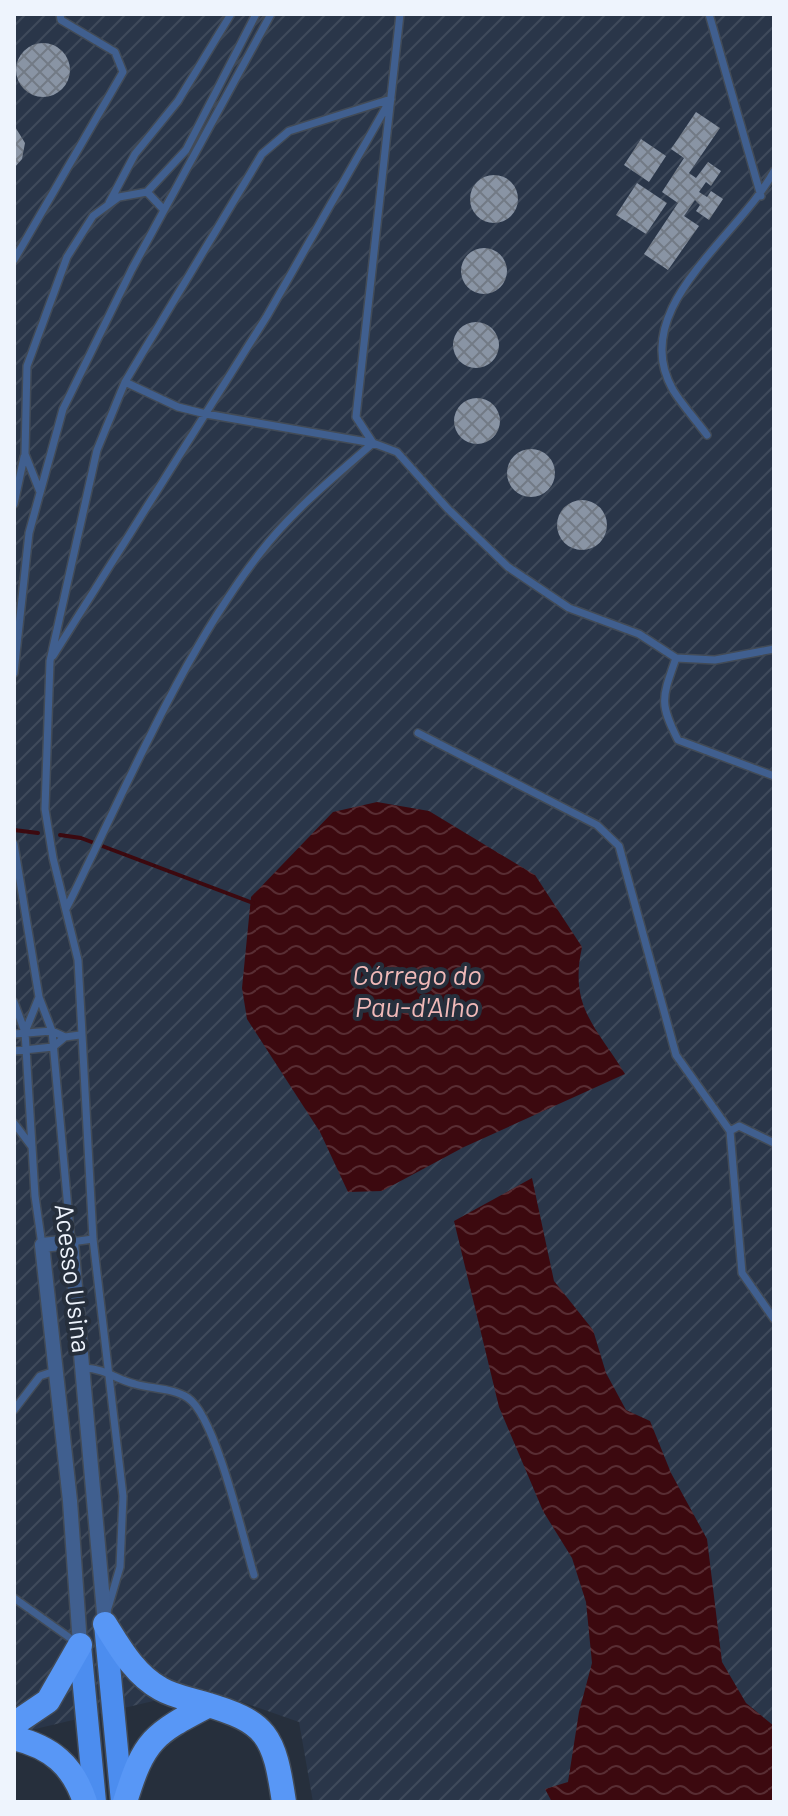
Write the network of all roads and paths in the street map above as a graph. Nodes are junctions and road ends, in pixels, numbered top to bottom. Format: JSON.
{"nodes":[{"id":1,"x":60,"y":14,"type":"edge"},
{"id":2,"x":231,"y":14,"type":"edge"},
{"id":3,"x":256,"y":14,"type":"edge"},
{"id":4,"x":271,"y":14,"type":"edge"},
{"id":5,"x":400,"y":14,"type":"edge"},
{"id":6,"x":709,"y":14,"type":"edge"},
{"id":7,"x":391,"y":99,"type":"junction"},
{"id":8,"x":774,"y":171,"type":"edge"},
{"id":9,"x":147,"y":192,"type":"junction"},
{"id":10,"x":761,"y":196,"type":"junction"},
{"id":11,"x":108,"y":205,"type":"junction"},
{"id":12,"x":164,"y":210,"type":"junction"},
{"id":13,"x":14,"y":260,"type":"edge"},
{"id":14,"x":125,"y":382,"type":"junction"},
{"id":15,"x":206,"y":414,"type":"junction"},
{"id":16,"x":707,"y":435,"type":"dead end"},
{"id":17,"x":373,"y":443,"type":"junction"},
{"id":18,"x":25,"y":454,"type":"junction"},
{"id":19,"x":40,"y":492,"type":"junction"},
{"id":20,"x":14,"y":504,"type":"edge"},
{"id":21,"x":774,"y":649,"type":"edge"},
{"id":22,"x":676,"y":658,"type":"junction"},
{"id":23,"x":50,"y":661,"type":"junction"},
{"id":24,"x":14,"y":673,"type":"edge"},
{"id":25,"x":418,"y":733,"type":"dead end"},
{"id":26,"x":774,"y":776,"type":"edge"},
{"id":27,"x":14,"y":844,"type":"edge"},
{"id":28,"x":66,"y":909,"type":"junction"},
{"id":29,"x":39,"y":997,"type":"junction"},
{"id":30,"x":14,"y":1002,"type":"edge"},
{"id":31,"x":52,"y":1031,"type":"junction"},
{"id":32,"x":25,"y":1032,"type":"junction"},
{"id":33,"x":14,"y":1034,"type":"edge"},
{"id":34,"x":80,"y":1035,"type":"junction"},
{"id":35,"x":65,"y":1037,"type":"junction"},
{"id":36,"x":53,"y":1047,"type":"junction"},
{"id":37,"x":26,"y":1050,"type":"junction"},
{"id":38,"x":14,"y":1051,"type":"edge"},
{"id":39,"x":14,"y":1123,"type":"edge"},
{"id":40,"x":730,"y":1131,"type":"junction"},
{"id":41,"x":774,"y":1143,"type":"edge"},
{"id":42,"x":33,"y":1150,"type":"junction"},
{"id":43,"x":93,"y":1239,"type":"junction"},
{"id":44,"x":71,"y":1242,"type":"junction"},
{"id":45,"x":42,"y":1245,"type":"junction"},
{"id":46,"x":774,"y":1319,"type":"edge"},
{"id":47,"x":84,"y":1368,"type":"junction"},
{"id":48,"x":106,"y":1369,"type":"junction"},
{"id":49,"x":57,"y":1370,"type":"junction"},
{"id":50,"x":14,"y":1410,"type":"edge"},
{"id":51,"x":254,"y":1575,"type":"dead end"},
{"id":52,"x":14,"y":1598,"type":"edge"},
{"id":53,"x":104,"y":1621,"type":"junction"},
{"id":54,"x":80,"y":1645,"type":"junction"},
{"id":55,"x":209,"y":1705,"type":"junction"},
{"id":56,"x":14,"y":1724,"type":"edge"},
{"id":57,"x":14,"y":1738,"type":"edge"},
{"id":58,"x":85,"y":1802,"type":"edge"},
{"id":59,"x":95,"y":1802,"type":"edge"},
{"id":60,"x":123,"y":1802,"type":"edge"},
{"id":61,"x":284,"y":1802,"type":"edge"}],
"edges":[{"from":1,"to":13,"type":"lane"},
{"from":2,"to":11,"type":"lane"},
{"from":3,"to":9,"type":"lane"},
{"from":4,"to":12,"type":"lane"},
{"from":5,"to":7,"type":"lane"},
{"from":6,"to":10,"type":"lane"},
{"from":7,"to":14,"type":"lane"},
{"from":7,"to":15,"type":"lane"},
{"from":7,"to":17,"type":"lane"},
{"from":8,"to":10,"type":"lane"},
{"from":9,"to":11,"type":"lane"},
{"from":9,"to":12,"type":"lane"},
{"from":10,"to":16,"type":"lane"},
{"from":11,"to":18,"type":"lane"},
{"from":12,"to":19,"type":"lane"},
{"from":14,"to":15,"type":"lane"},
{"from":14,"to":23,"type":"lane"},
{"from":15,"to":17,"type":"lane"},
{"from":15,"to":23,"type":"lane"},
{"from":17,"to":22,"type":"lane"},
{"from":17,"to":28,"type":"lane"},
{"from":18,"to":19,"type":"lane"},
{"from":18,"to":20,"type":"lane"},
{"from":19,"to":24,"type":"lane"},
{"from":21,"to":22,"type":"lane"},
{"from":22,"to":26,"type":"lane"},
{"from":23,"to":28,"type":"lane"},
{"from":25,"to":40,"type":"lane"},
{"from":27,"to":29,"type":"lane"},
{"from":28,"to":34,"type":"lane"},
{"from":29,"to":31,"type":"lane","name":"Acesso Usina"},
{"from":29,"to":32,"type":"lane","name":"Acesso Usina"},
{"from":30,"to":32,"type":"lane"},
{"from":31,"to":32,"type":"lane"},
{"from":31,"to":35,"type":"lane"},
{"from":31,"to":36,"type":"lane","name":"Acesso Usina"},
{"from":32,"to":33,"type":"lane"},
{"from":32,"to":37,"type":"lane","name":"Acesso Usina"},
{"from":34,"to":35,"type":"lane"},
{"from":34,"to":43,"type":"lane"},
{"from":35,"to":36,"type":"lane"},
{"from":36,"to":37,"type":"lane"},
{"from":36,"to":44,"type":"lane","name":"Acesso Usina"},
{"from":37,"to":38,"type":"lane"},
{"from":37,"to":42,"type":"lane","name":"Acesso Usina"},
{"from":39,"to":42,"type":"lane"},
{"from":40,"to":41,"type":"lane"},
{"from":40,"to":46,"type":"lane"},
{"from":42,"to":45,"type":"lane","name":"Acesso Usina"},
{"from":43,"to":44,"type":"lane"},
{"from":43,"to":48,"type":"lane"},
{"from":44,"to":45,"type":"street"},
{"from":44,"to":47,"type":"street","name":"Acesso Usina"},
{"from":45,"to":49,"type":"street","name":"Acesso Usina"},
{"from":47,"to":48,"type":"lane"},
{"from":47,"to":49,"type":"street"},
{"from":47,"to":53,"type":"street","name":"Acesso Usina"},
{"from":48,"to":51,"type":"lane"},
{"from":48,"to":53,"type":"lane"},
{"from":49,"to":50,"type":"lane"},
{"from":49,"to":54,"type":"street","name":"Acesso Usina"},
{"from":52,"to":54,"type":"lane"},
{"from":53,"to":55,"type":"highway"},
{"from":53,"to":60,"type":"main road","name":"Acesso Usina"},
{"from":54,"to":56,"type":"highway"},
{"from":54,"to":59,"type":"main road","name":"Acesso Usina"},
{"from":55,"to":60,"type":"highway"},
{"from":55,"to":61,"type":"highway"},
{"from":57,"to":58,"type":"highway"}]}
